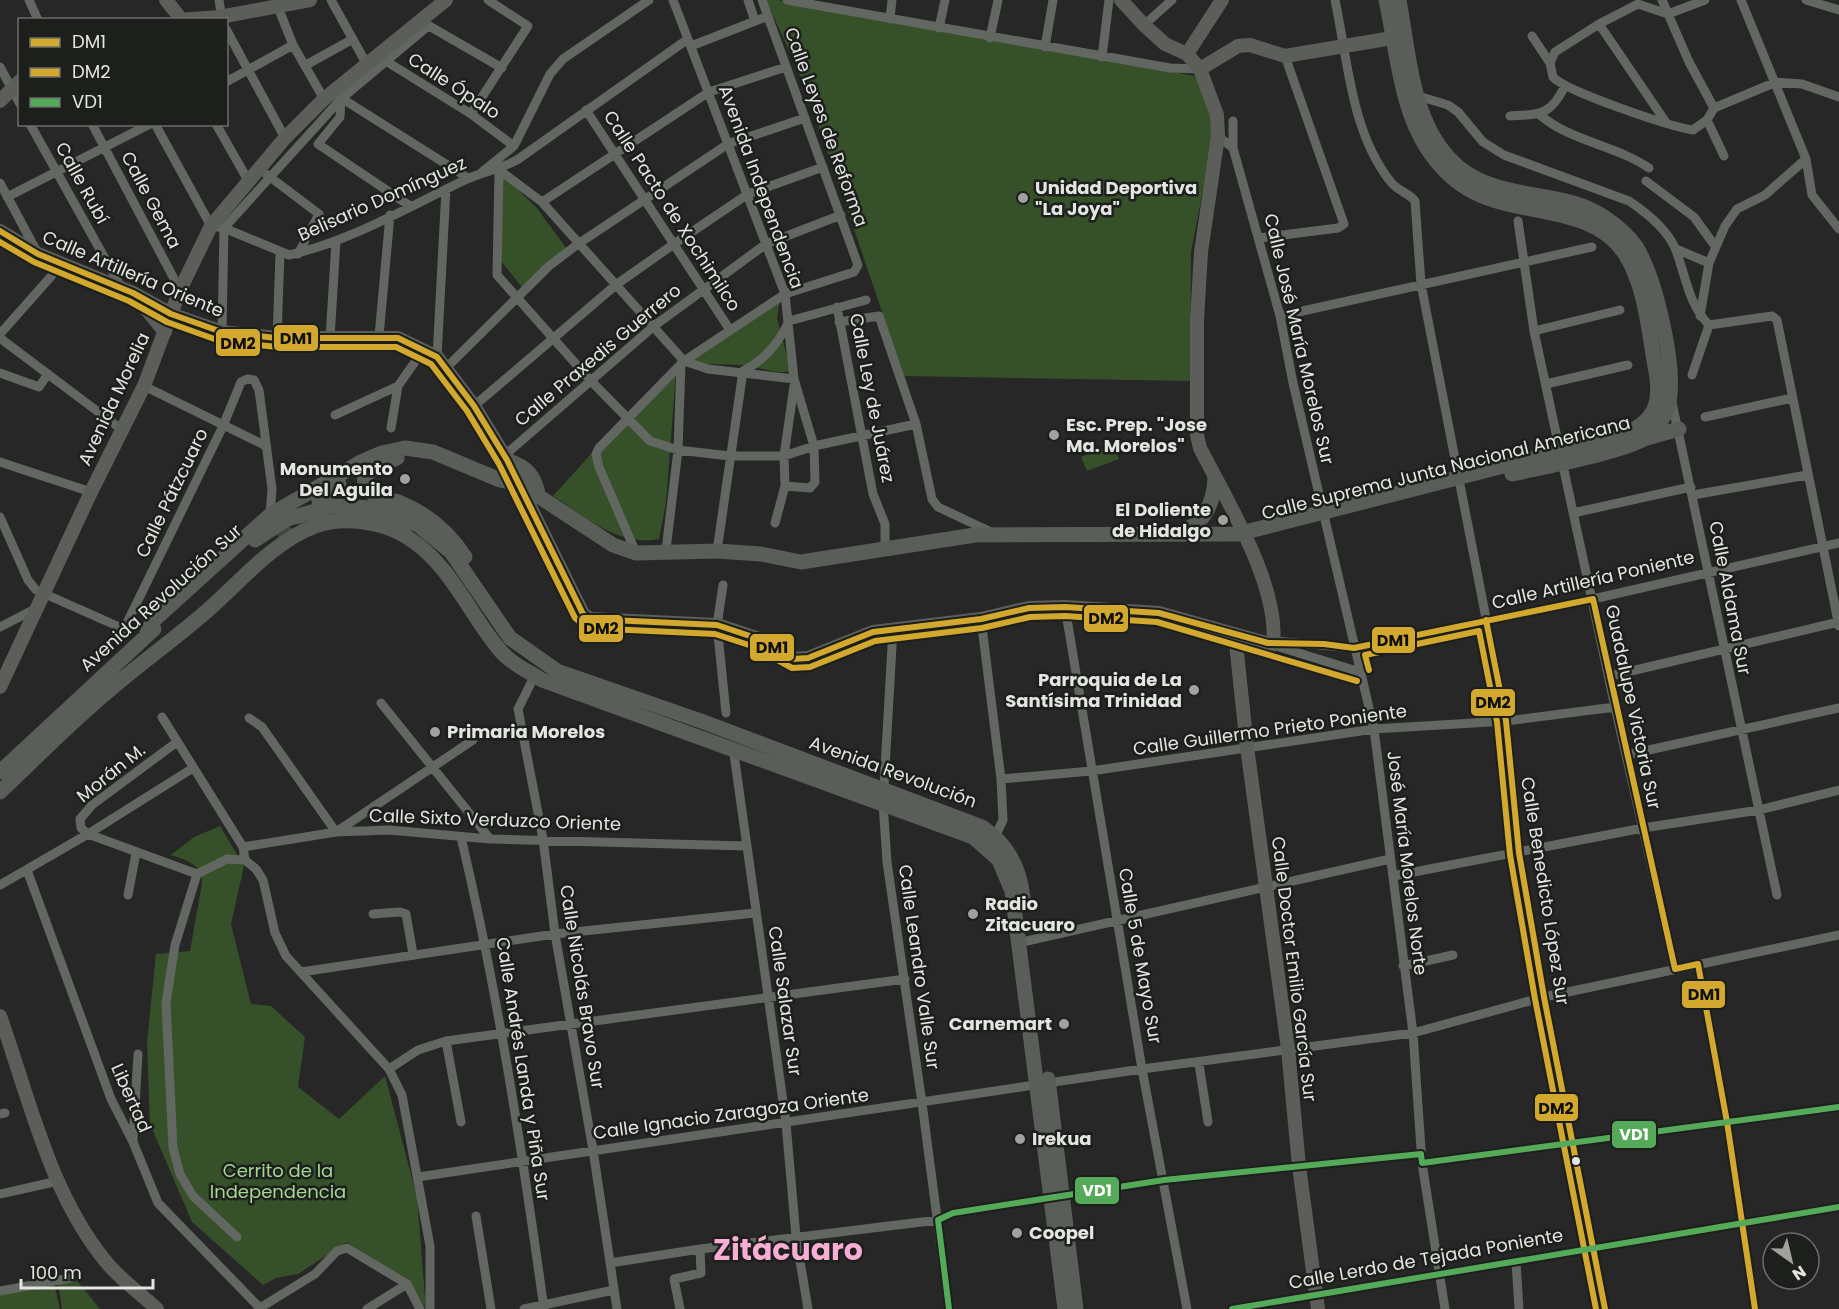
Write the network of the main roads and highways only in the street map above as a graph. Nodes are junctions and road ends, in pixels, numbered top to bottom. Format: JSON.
{"nodes":[{"id":1,"x":1386,"y":0,"type":"edge"},
{"id":2,"x":1398,"y":0,"type":"edge"},
{"id":3,"x":1400,"y":37,"type":"junction"},
{"id":4,"x":1664,"y":391,"type":"junction"},
{"id":5,"x":1679,"y":429,"type":"road end"},
{"id":6,"x":1647,"y":438,"type":"junction"},
{"id":7,"x":1563,"y":456,"type":"junction"},
{"id":8,"x":506,"y":458,"type":"road end"},
{"id":9,"x":442,"y":464,"type":"junction"},
{"id":10,"x":1215,"y":478,"type":"road end"},
{"id":11,"x":500,"y":480,"type":"junction"},
{"id":12,"x":538,"y":494,"type":"junction"},
{"id":13,"x":326,"y":503,"type":"junction"},
{"id":14,"x":373,"y":508,"type":"joint"},
{"id":15,"x":357,"y":522,"type":"joint"},
{"id":16,"x":1179,"y":533,"type":"junction"},
{"id":17,"x":278,"y":536,"type":"tunnel mouth"},
{"id":18,"x":147,"y":633,"type":"junction"},
{"id":19,"x":518,"y":643,"type":"junction"},
{"id":20,"x":106,"y":693,"type":"junction"},
{"id":21,"x":0,"y":772,"type":"edge"},
{"id":22,"x":0,"y":792,"type":"edge"},
{"id":23,"x":883,"y":796,"type":"junction"},
{"id":24,"x":1058,"y":1197,"type":"junction"},
{"id":25,"x":1065,"y":1309,"type":"edge"},
{"id":26,"x":1076,"y":1309,"type":"edge"}],
"edges":[{"from":1,"to":3,"type":"main road","name":"Calle Suprema Junta Nacional Americana"},
{"from":2,"to":3,"type":"main road","name":"Calle Suprema Junta Nacional Americana"},
{"from":3,"to":4,"type":"main road","name":"Calle Suprema Junta Nacional Americana"},
{"from":3,"to":4,"type":"main road","name":"Calle Suprema Junta Nacional Americana"},
{"from":4,"to":6,"type":"main road","name":"Calle Suprema Junta Nacional Americana"},
{"from":4,"to":7,"type":"main road","name":"Calle Suprema Junta Nacional Americana"},
{"from":5,"to":6,"type":"main road"},
{"from":6,"to":7,"type":"main road","name":"Calle Suprema Junta Nacional Americana"},
{"from":7,"to":16,"type":"main road","name":"Calle Suprema Junta Nacional Americana"},
{"from":8,"to":12,"type":"main road"},
{"from":9,"to":11,"type":"main road"},
{"from":9,"to":13,"type":"main road"},
{"from":9,"to":19,"type":"main road"},
{"from":10,"to":16,"type":"main road"},
{"from":11,"to":12,"type":"main road"},
{"from":11,"to":18,"type":"main road"},
{"from":12,"to":16,"type":"main road","name":"Calle Suprema Junta Nacional Americana"},
{"from":13,"to":14,"type":"main road","name":"Avenida Revolución Sur"},
{"from":13,"to":18,"type":"main road","name":"Avenida Revolución Sur","bridge":true},
{"from":14,"to":19,"type":"main road","name":"Avenida Revolución"},
{"from":15,"to":20,"type":"main road","name":"Avenida Revolución Sur"},
{"from":15,"to":23,"type":"main road","name":"Avenida Revolución"},
{"from":17,"to":20,"type":"main road"},
{"from":18,"to":21,"type":"main road","name":"Avenida Revolución Sur"},
{"from":19,"to":23,"type":"main road","name":"Avenida Revolución"},
{"from":20,"to":22,"type":"main road","name":"Avenida Revolución Sur"},
{"from":23,"to":24,"type":"main road","name":"Avenida Revolución"},
{"from":24,"to":25,"type":"main road","name":"Avenida Revolución"},
{"from":24,"to":26,"type":"main road","name":"Avenida Revolución"}]}
